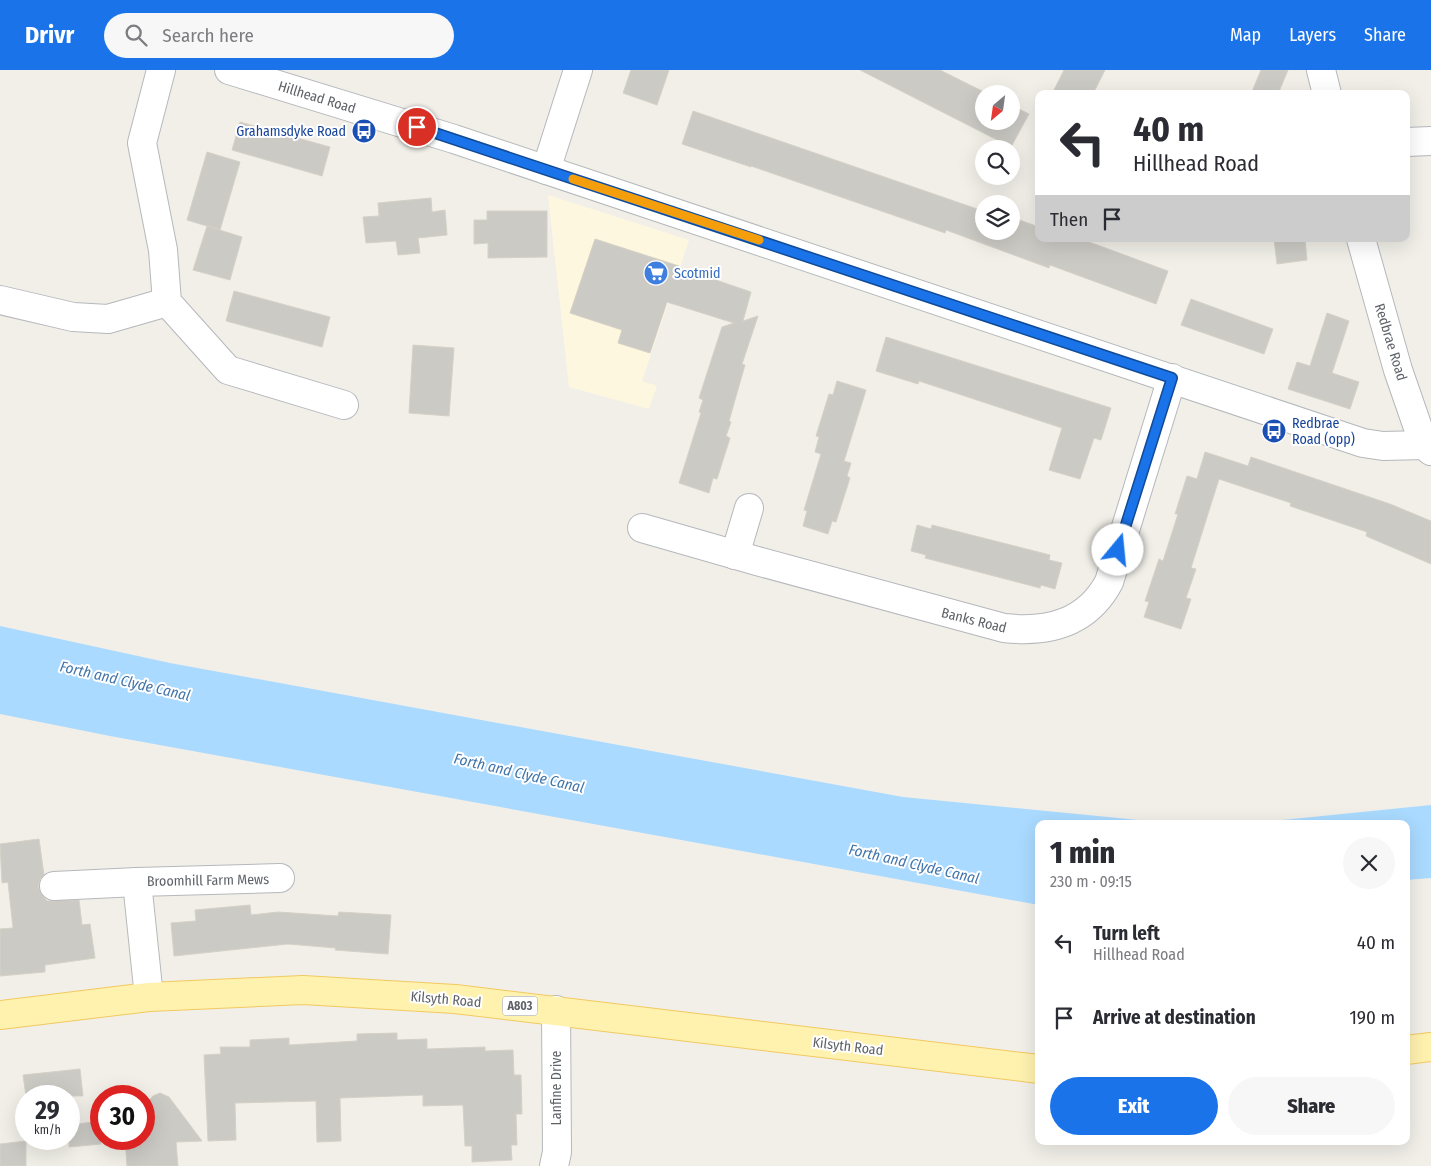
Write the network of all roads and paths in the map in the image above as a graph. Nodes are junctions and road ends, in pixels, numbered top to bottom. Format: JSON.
{"nodes":[{"id":1,"x":162,"y":70,"type":"edge"},
{"id":2,"x":229,"y":70,"type":"edge"},
{"id":3,"x":578,"y":70,"type":"edge"},
{"id":4,"x":1321,"y":70,"type":"edge"},
{"id":5,"x":1326,"y":90,"type":"edge"},
{"id":6,"x":1410,"y":142,"type":"edge"},
{"id":7,"x":1431,"y":142,"type":"edge"},
{"id":8,"x":546,"y":170,"type":"junction"},
{"id":9,"x":1362,"y":242,"type":"edge"},
{"id":10,"x":0,"y":300,"type":"edge"},
{"id":11,"x":167,"y":302,"type":"junction"},
{"id":12,"x":1172,"y":378,"type":"junction"},
{"id":13,"x":344,"y":405,"type":"dead end"},
{"id":14,"x":1428,"y":448,"type":"edge"},
{"id":15,"x":749,"y":508,"type":"dead end"},
{"id":16,"x":642,"y":528,"type":"dead end"},
{"id":17,"x":735,"y":555,"type":"junction"},
{"id":18,"x":280,"y":878,"type":"dead end"},
{"id":19,"x":137,"y":882,"type":"junction"},
{"id":20,"x":54,"y":886,"type":"dead end"},
{"id":21,"x":149,"y":997,"type":"junction"},
{"id":22,"x":556,"y":1010,"type":"junction"},
{"id":23,"x":0,"y":1015,"type":"edge"},
{"id":24,"x":1431,"y":1047,"type":"edge"},
{"id":25,"x":1410,"y":1050,"type":"edge"},
{"id":26,"x":1035,"y":1069,"type":"edge"},
{"id":27,"x":554,"y":1166,"type":"edge"}],
"edges":[{"from":1,"to":11,"type":"street"},
{"from":2,"to":8,"type":"street","name":"Hillhead Road"},
{"from":3,"to":8,"type":"street"},
{"from":4,"to":5,"type":"street"},
{"from":6,"to":7,"type":"street"},
{"from":8,"to":12,"type":"street","name":"Hillhead Road"},
{"from":9,"to":14,"type":"street","name":"Redbrae Road"},
{"from":10,"to":11,"type":"street"},
{"from":11,"to":13,"type":"street"},
{"from":12,"to":14,"type":"street","name":"Hillhead Road"},
{"from":12,"to":17,"type":"street","name":"Banks Road"},
{"from":15,"to":17,"type":"street"},
{"from":16,"to":17,"type":"street","name":"Banks Road"},
{"from":18,"to":19,"type":"street","name":"Broomhill Farm Mews"},
{"from":19,"to":20,"type":"street","name":"Broomhill Farm Mews"},
{"from":19,"to":21,"type":"street","name":"Broomhill Farm Mews"},
{"from":21,"to":22,"type":"main road","name":"Kilsyth Road","number":"A803"},
{"from":21,"to":23,"type":"main road","name":"Kilsyth Road","number":"A803"},
{"from":22,"to":26,"type":"main road","name":"Kilsyth Road","number":"A803"},
{"from":22,"to":27,"type":"street","name":"Lanfine Drive"},
{"from":24,"to":25,"type":"main road"}]}
